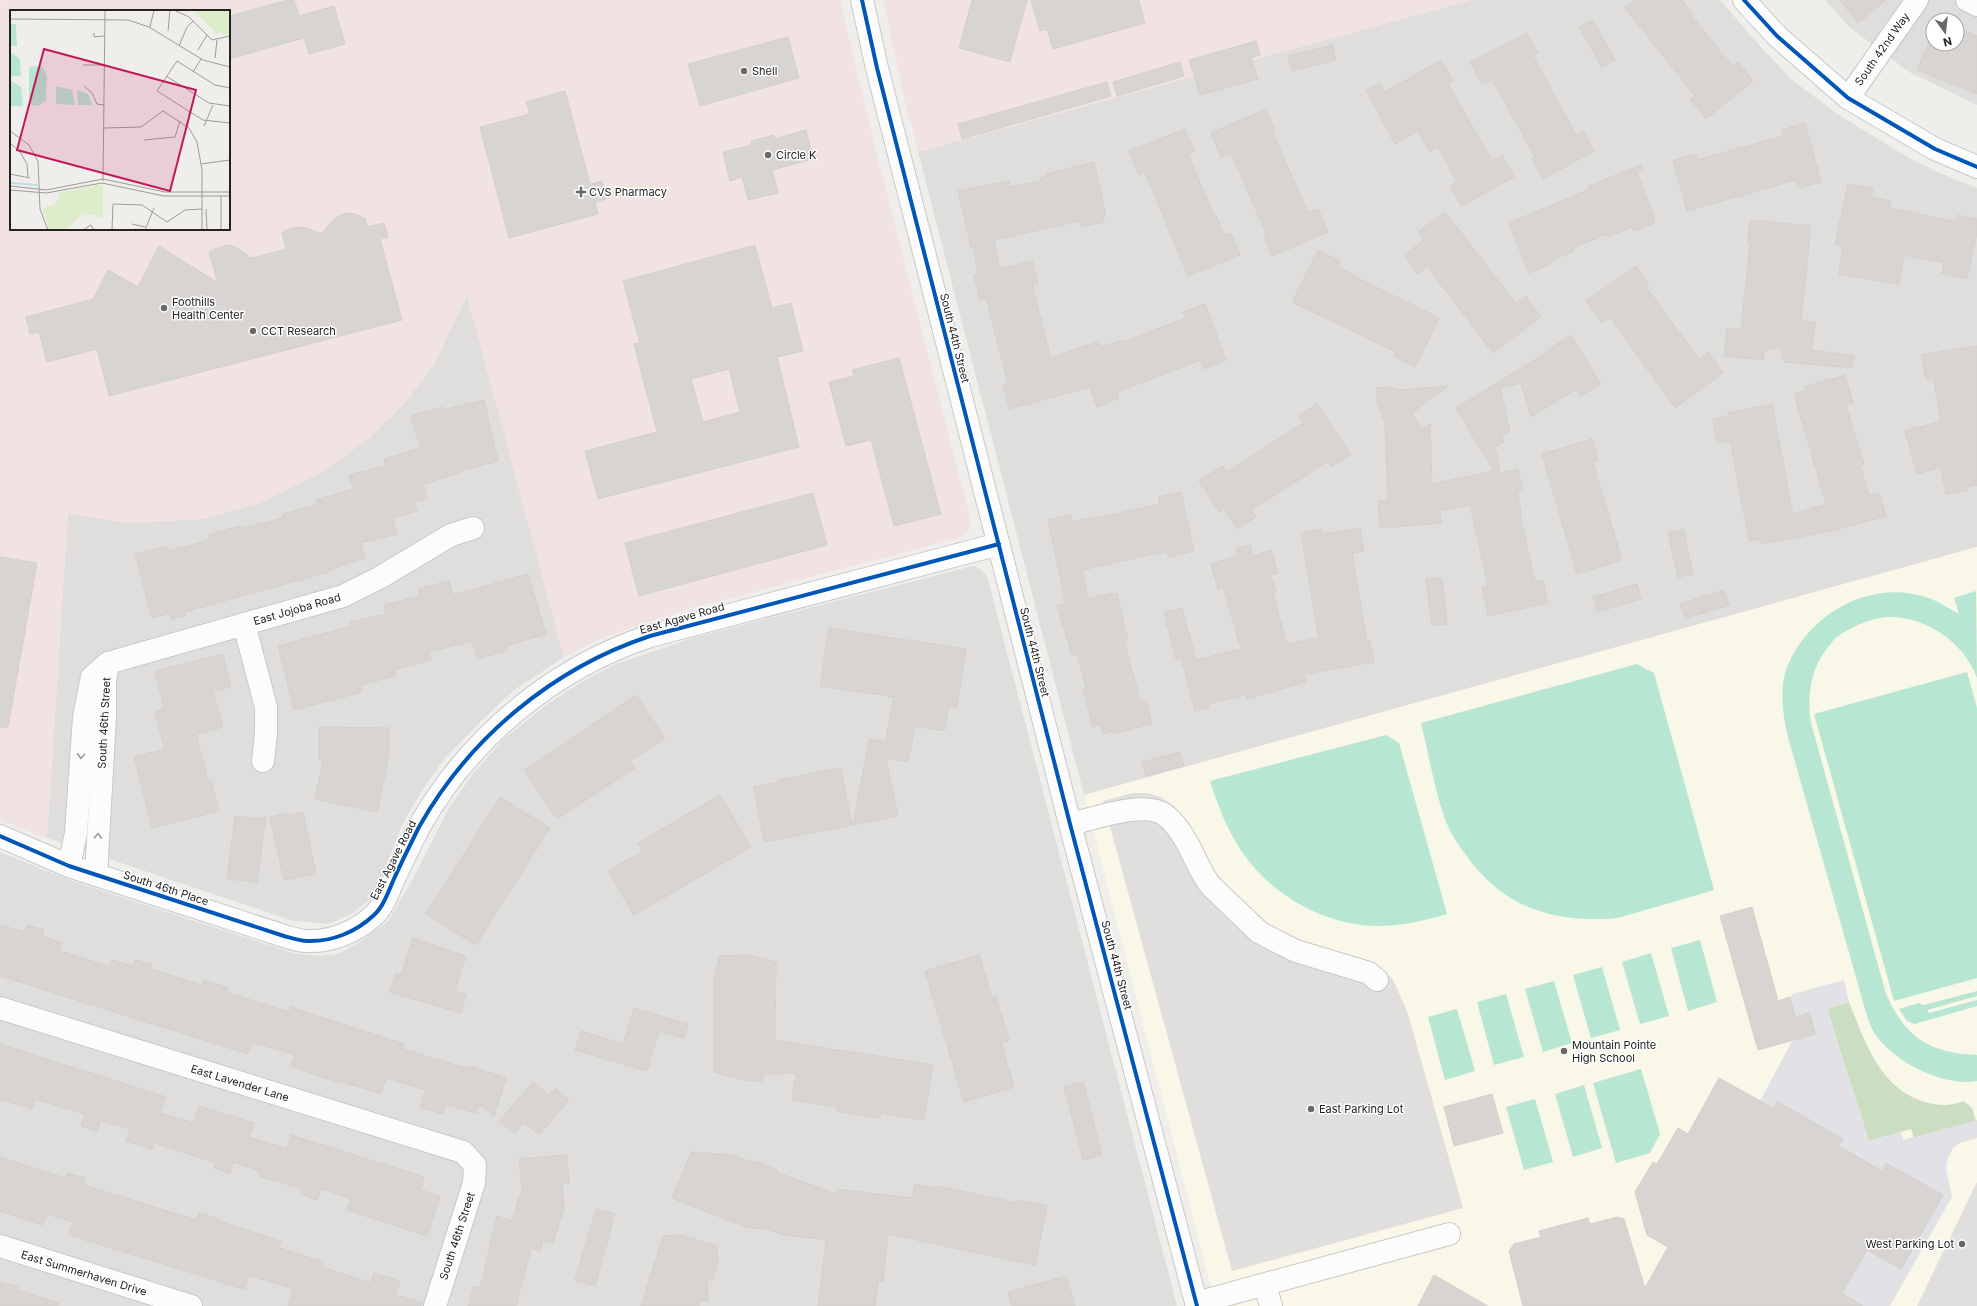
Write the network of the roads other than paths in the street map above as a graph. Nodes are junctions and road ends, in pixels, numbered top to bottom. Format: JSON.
{"nodes":[{"id":1,"x":862,"y":0,"type":"edge"},
{"id":2,"x":1744,"y":0,"type":"edge"},
{"id":3,"x":1917,"y":0,"type":"edge"},
{"id":4,"x":1967,"y":0,"type":"edge"},
{"id":5,"x":1977,"y":5,"type":"edge"},
{"id":6,"x":1848,"y":98,"type":"junction"},
{"id":7,"x":1977,"y":167,"type":"edge"},
{"id":8,"x":473,"y":528,"type":"dead end"},
{"id":9,"x":999,"y":544,"type":"junction"},
{"id":10,"x":244,"y":624,"type":"junction"},
{"id":11,"x":108,"y":663,"type":"junction"},
{"id":12,"x":263,"y":761,"type":"dead end"},
{"id":13,"x":1070,"y":824,"type":"junction"},
{"id":14,"x":0,"y":836,"type":"edge"},
{"id":15,"x":69,"y":866,"type":"junction"},
{"id":16,"x":96,"y":875,"type":"junction"},
{"id":17,"x":330,"y":939,"type":"joint"},
{"id":18,"x":1377,"y":980,"type":"dead end"},
{"id":19,"x":0,"y":1008,"type":"edge"},
{"id":20,"x":474,"y":1165,"type":"joint"},
{"id":21,"x":1449,"y":1234,"type":"dead end"},
{"id":22,"x":0,"y":1246,"type":"edge"},
{"id":23,"x":1265,"y":1285,"type":"junction"},
{"id":24,"x":1197,"y":1305,"type":"edge"},
{"id":25,"x":191,"y":1306,"type":"edge"},
{"id":26,"x":435,"y":1306,"type":"edge"},
{"id":27,"x":1270,"y":1306,"type":"edge"}],
"edges":[{"from":1,"to":9,"type":"street","name":"South 44th Street"},
{"from":2,"to":6,"type":"street"},
{"from":3,"to":6,"type":"street","name":"South 42nd Way"},
{"from":4,"to":5,"type":"street"},
{"from":6,"to":7,"type":"street"},
{"from":8,"to":10,"type":"street","name":"East Jojoba Road"},
{"from":9,"to":13,"type":"street","name":"South 44th Street"},
{"from":9,"to":17,"type":"street","name":"East Agave Road"},
{"from":10,"to":11,"type":"street","name":"East Jojoba Road"},
{"from":10,"to":12,"type":"street"},
{"from":11,"to":15,"type":"street","name":"South 46th Street","one_way":true},
{"from":16,"to":11,"type":"street","name":"South 46th Street","one_way":true},
{"from":13,"to":18,"type":"street"},
{"from":13,"to":24,"type":"street","name":"South 44th Street"},
{"from":14,"to":15,"type":"street","name":"South 46th Place"},
{"from":15,"to":16,"type":"street","name":"South 46th Place"},
{"from":16,"to":17,"type":"street","name":"South 46th Place"},
{"from":19,"to":20,"type":"street","name":"East Lavender Lane"},
{"from":20,"to":26,"type":"street","name":"South 46th Street"},
{"from":21,"to":23,"type":"street"},
{"from":22,"to":25,"type":"street","name":"East Summerhaven Drive"},
{"from":23,"to":24,"type":"street"},
{"from":23,"to":27,"type":"street"}]}
